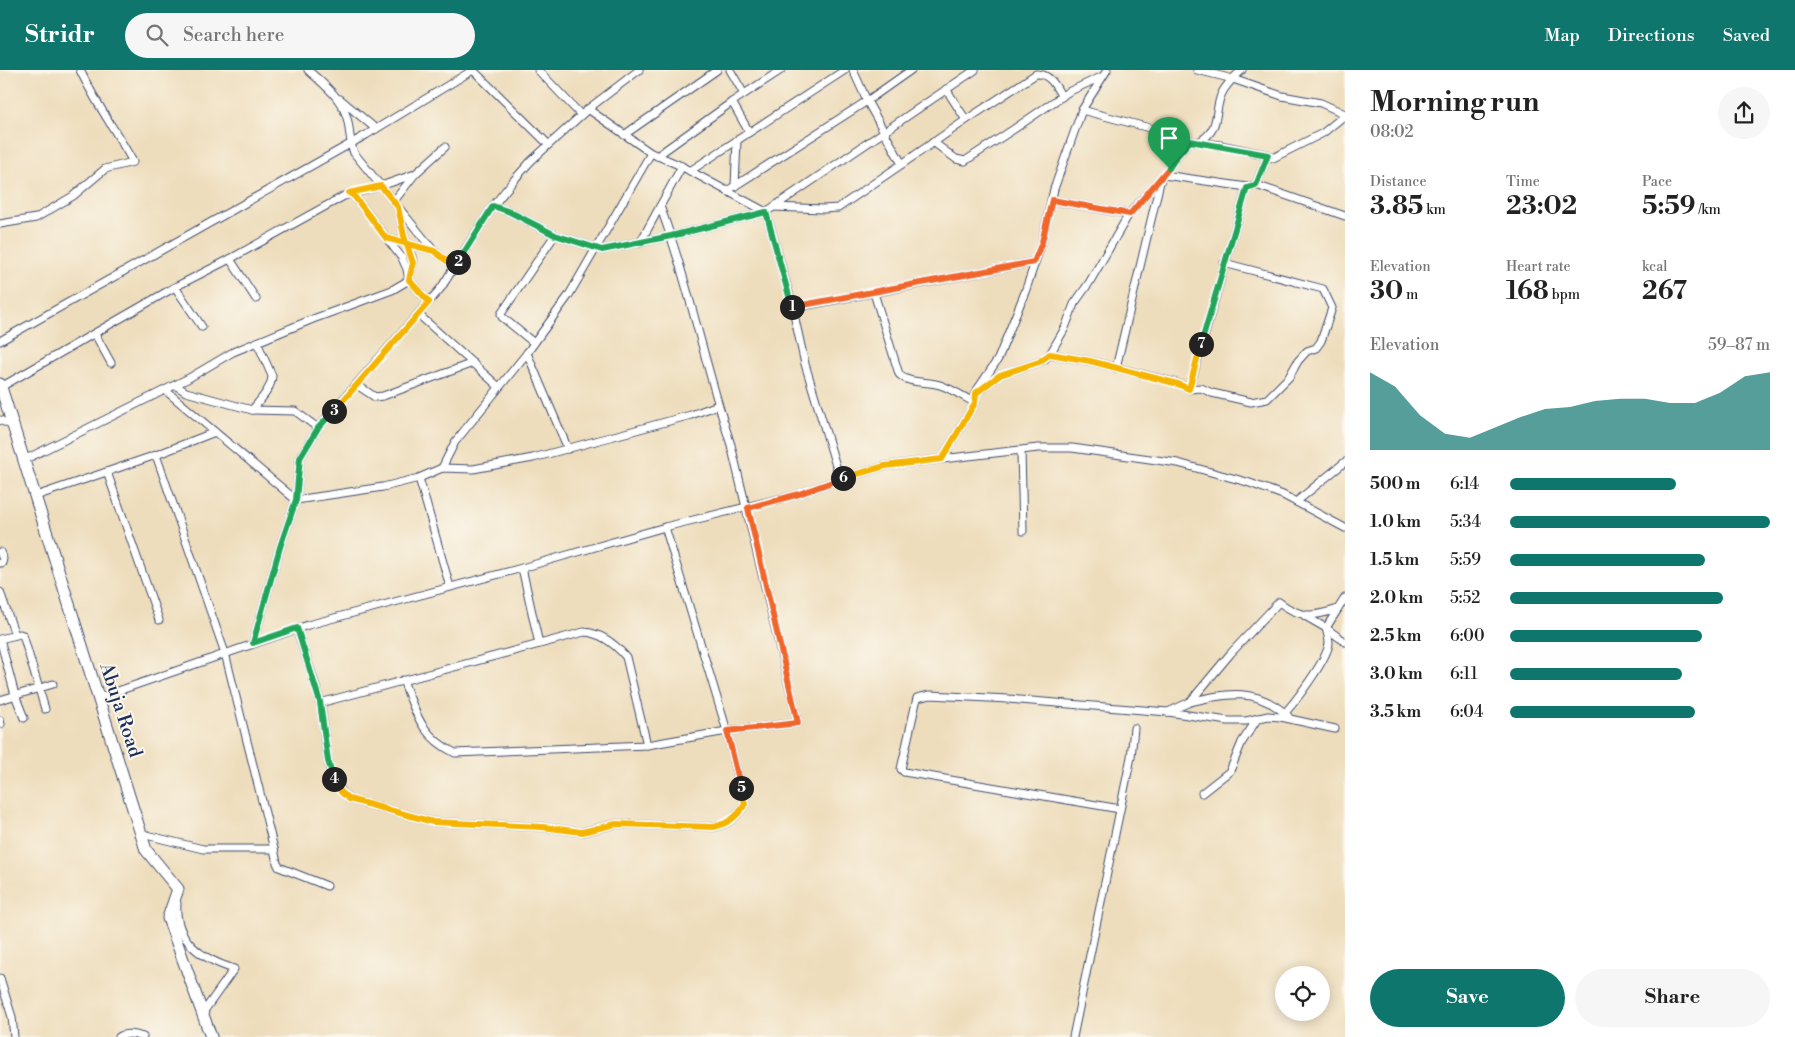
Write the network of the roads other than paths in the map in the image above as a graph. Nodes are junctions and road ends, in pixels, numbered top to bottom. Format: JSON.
{"nodes":[{"id":1,"x":80,"y":70,"type":"edge"},
{"id":2,"x":308,"y":70,"type":"edge"},
{"id":3,"x":538,"y":70,"type":"edge"},
{"id":4,"x":640,"y":70,"type":"edge"},
{"id":5,"x":716,"y":70,"type":"edge"},
{"id":6,"x":730,"y":70,"type":"edge"},
{"id":7,"x":781,"y":70,"type":"edge"},
{"id":8,"x":845,"y":70,"type":"edge"},
{"id":9,"x":853,"y":70,"type":"edge"},
{"id":10,"x":911,"y":70,"type":"edge"},
{"id":11,"x":975,"y":70,"type":"edge"},
{"id":12,"x":1107,"y":70,"type":"edge"},
{"id":13,"x":1197,"y":70,"type":"edge"},
{"id":14,"x":1242,"y":70,"type":"edge"},
{"id":15,"x":1101,"y":77,"type":"junction"},
{"id":16,"x":1233,"y":79,"type":"junction"},
{"id":17,"x":946,"y":89,"type":"junction"},
{"id":18,"x":744,"y":94,"type":"junction"},
{"id":19,"x":336,"y":96,"type":"junction"},
{"id":20,"x":1062,"y":98,"type":"junction"},
{"id":21,"x":867,"y":101,"type":"junction"},
{"id":22,"x":732,"y":102,"type":"junction"},
{"id":23,"x":588,"y":110,"type":"junction"},
{"id":24,"x":1082,"y":110,"type":"junction"},
{"id":25,"x":1345,"y":114,"type":"edge"},
{"id":26,"x":582,"y":115,"type":"junction"},
{"id":27,"x":966,"y":120,"type":"junction"},
{"id":28,"x":376,"y":129,"type":"junction"},
{"id":29,"x":749,"y":132,"type":"junction"},
{"id":30,"x":883,"y":132,"type":"junction"},
{"id":31,"x":624,"y":135,"type":"junction"},
{"id":32,"x":737,"y":140,"type":"junction"},
{"id":33,"x":1190,"y":141,"type":"junction"},
{"id":34,"x":933,"y":142,"type":"junction"},
{"id":35,"x":1199,"y":142,"type":"junction"},
{"id":36,"x":350,"y":144,"type":"junction"},
{"id":37,"x":548,"y":144,"type":"junction"},
{"id":38,"x":445,"y":147,"type":"dead end"},
{"id":39,"x":654,"y":154,"type":"junction"},
{"id":40,"x":1268,"y":155,"type":"junction"},
{"id":41,"x":902,"y":164,"type":"junction"},
{"id":42,"x":682,"y":166,"type":"junction"},
{"id":43,"x":690,"y":171,"type":"junction"},
{"id":44,"x":415,"y":174,"type":"junction"},
{"id":45,"x":1163,"y":177,"type":"junction"},
{"id":46,"x":1256,"y":185,"type":"junction"},
{"id":47,"x":381,"y":186,"type":"junction"},
{"id":48,"x":735,"y":186,"type":"junction"},
{"id":49,"x":1247,"y":188,"type":"junction"},
{"id":50,"x":727,"y":191,"type":"junction"},
{"id":51,"x":349,"y":193,"type":"junction"},
{"id":52,"x":1052,"y":200,"type":"junction"},
{"id":53,"x":396,"y":204,"type":"junction"},
{"id":54,"x":493,"y":206,"type":"junction"},
{"id":55,"x":660,"y":206,"type":"junction"},
{"id":56,"x":774,"y":207,"type":"junction"},
{"id":57,"x":766,"y":212,"type":"junction"},
{"id":58,"x":1130,"y":214,"type":"junction"},
{"id":59,"x":1345,"y":216,"type":"edge"},
{"id":60,"x":0,"y":224,"type":"edge"},
{"id":61,"x":555,"y":235,"type":"junction"},
{"id":62,"x":671,"y":236,"type":"junction"},
{"id":63,"x":386,"y":238,"type":"junction"},
{"id":64,"x":640,"y":243,"type":"junction"},
{"id":65,"x":407,"y":244,"type":"junction"},
{"id":66,"x":596,"y":249,"type":"junction"},
{"id":67,"x":434,"y":251,"type":"junction"},
{"id":68,"x":230,"y":259,"type":"junction"},
{"id":69,"x":1034,"y":262,"type":"junction"},
{"id":70,"x":1224,"y":263,"type":"junction"},
{"id":71,"x":455,"y":267,"type":"junction"},
{"id":72,"x":409,"y":280,"type":"junction"},
{"id":73,"x":176,"y":287,"type":"junction"},
{"id":74,"x":874,"y":293,"type":"junction"},
{"id":75,"x":256,"y":299,"type":"dead end"},
{"id":76,"x":429,"y":302,"type":"junction"},
{"id":77,"x":792,"y":308,"type":"junction"},
{"id":78,"x":418,"y":314,"type":"junction"},
{"id":79,"x":202,"y":327,"type":"dead end"},
{"id":80,"x":95,"y":334,"type":"junction"},
{"id":81,"x":0,"y":341,"type":"edge"},
{"id":82,"x":257,"y":342,"type":"junction"},
{"id":83,"x":534,"y":343,"type":"junction"},
{"id":84,"x":527,"y":353,"type":"junction"},
{"id":85,"x":1050,"y":354,"type":"junction"},
{"id":86,"x":111,"y":363,"type":"dead end"},
{"id":87,"x":473,"y":363,"type":"junction"},
{"id":88,"x":1116,"y":368,"type":"junction"},
{"id":89,"x":0,"y":385,"type":"edge"},
{"id":90,"x":174,"y":385,"type":"junction"},
{"id":91,"x":357,"y":385,"type":"junction"},
{"id":92,"x":499,"y":387,"type":"junction"},
{"id":93,"x":1189,"y":389,"type":"junction"},
{"id":94,"x":165,"y":390,"type":"junction"},
{"id":95,"x":976,"y":393,"type":"junction"},
{"id":96,"x":975,"y":403,"type":"junction"},
{"id":97,"x":718,"y":404,"type":"junction"},
{"id":98,"x":252,"y":410,"type":"junction"},
{"id":99,"x":0,"y":420,"type":"edge"},
{"id":100,"x":13,"y":426,"type":"junction"},
{"id":101,"x":318,"y":428,"type":"junction"},
{"id":102,"x":216,"y":432,"type":"junction"},
{"id":103,"x":568,"y":449,"type":"junction"},
{"id":104,"x":1021,"y":451,"type":"junction"},
{"id":105,"x":156,"y":455,"type":"junction"},
{"id":106,"x":942,"y":459,"type":"junction"},
{"id":107,"x":24,"y":460,"type":"junction"},
{"id":108,"x":1345,"y":462,"type":"edge"},
{"id":109,"x":442,"y":468,"type":"junction"},
{"id":110,"x":107,"y":472,"type":"junction"},
{"id":111,"x":419,"y":478,"type":"junction"},
{"id":112,"x":840,"y":479,"type":"junction"},
{"id":113,"x":36,"y":496,"type":"junction"},
{"id":114,"x":296,"y":500,"type":"junction"},
{"id":115,"x":1296,"y":502,"type":"junction"},
{"id":116,"x":748,"y":508,"type":"junction"},
{"id":117,"x":665,"y":527,"type":"junction"},
{"id":118,"x":1345,"y":528,"type":"edge"},
{"id":119,"x":1024,"y":531,"type":"dead end"},
{"id":120,"x":0,"y":552,"type":"edge"},
{"id":121,"x":0,"y":564,"type":"edge"},
{"id":122,"x":522,"y":568,"type":"junction"},
{"id":123,"x":450,"y":587,"type":"junction"},
{"id":124,"x":0,"y":592,"type":"edge"},
{"id":125,"x":1345,"y":598,"type":"edge"},
{"id":126,"x":1338,"y":609,"type":"junction"},
{"id":127,"x":1305,"y":616,"type":"junction"},
{"id":128,"x":159,"y":620,"type":"dead end"},
{"id":129,"x":297,"y":628,"type":"junction"},
{"id":130,"x":1326,"y":628,"type":"junction"},
{"id":131,"x":15,"y":635,"type":"junction"},
{"id":132,"x":1345,"y":642,"type":"edge"},
{"id":133,"x":253,"y":643,"type":"junction"},
{"id":134,"x":539,"y":644,"type":"junction"},
{"id":135,"x":225,"y":653,"type":"junction"},
{"id":136,"x":403,"y":680,"type":"junction"},
{"id":137,"x":53,"y":684,"type":"dead end"},
{"id":138,"x":38,"y":688,"type":"junction"},
{"id":139,"x":16,"y":695,"type":"junction"},
{"id":140,"x":98,"y":698,"type":"junction"},
{"id":141,"x":0,"y":700,"type":"edge"},
{"id":142,"x":320,"y":702,"type":"junction"},
{"id":143,"x":1190,"y":702,"type":"junction"},
{"id":144,"x":45,"y":710,"type":"dead end"},
{"id":145,"x":1168,"y":712,"type":"junction"},
{"id":146,"x":1283,"y":715,"type":"junction"},
{"id":147,"x":24,"y":718,"type":"dead end"},
{"id":148,"x":1258,"y":718,"type":"junction"},
{"id":149,"x":1134,"y":728,"type":"dead end"},
{"id":150,"x":1335,"y":729,"type":"dead end"},
{"id":151,"x":727,"y":731,"type":"junction"},
{"id":152,"x":647,"y":745,"type":"junction"},
{"id":153,"x":1202,"y":793,"type":"dead end"},
{"id":154,"x":1120,"y":809,"type":"junction"},
{"id":155,"x":142,"y":834,"type":"junction"},
{"id":156,"x":274,"y":849,"type":"junction"},
{"id":157,"x":327,"y":886,"type":"dead end"},
{"id":158,"x":178,"y":889,"type":"junction"},
{"id":159,"x":0,"y":978,"type":"edge"},
{"id":160,"x":202,"y":1014,"type":"junction"},
{"id":161,"x":14,"y":1037,"type":"edge"},
{"id":162,"x":119,"y":1037,"type":"edge"},
{"id":163,"x":144,"y":1037,"type":"edge"},
{"id":164,"x":211,"y":1037,"type":"edge"},
{"id":165,"x":1073,"y":1037,"type":"edge"}],
"edges":[{"from":1,"to":60,"type":"street"},
{"from":2,"to":19,"type":"street"},
{"from":3,"to":26,"type":"street"},
{"from":4,"to":23,"type":"street"},
{"from":5,"to":31,"type":"street"},
{"from":6,"to":18,"type":"street"},
{"from":7,"to":18,"type":"street"},
{"from":8,"to":29,"type":"street"},
{"from":9,"to":21,"type":"street"},
{"from":10,"to":21,"type":"street"},
{"from":11,"to":17,"type":"street"},
{"from":12,"to":15,"type":"street"},
{"from":13,"to":16,"type":"street"},
{"from":14,"to":16,"type":"street"},
{"from":15,"to":20,"type":"street"},
{"from":15,"to":24,"type":"street"},
{"from":16,"to":25,"type":"street"},
{"from":16,"to":35,"type":"street"},
{"from":17,"to":27,"type":"street"},
{"from":17,"to":30,"type":"street"},
{"from":18,"to":22,"type":"street"},
{"from":19,"to":28,"type":"street"},
{"from":19,"to":36,"type":"street"},
{"from":20,"to":27,"type":"street"},
{"from":20,"to":34,"type":"street"},
{"from":21,"to":30,"type":"street"},
{"from":21,"to":48,"type":"street"},
{"from":22,"to":29,"type":"street"},
{"from":22,"to":39,"type":"street"},
{"from":23,"to":26,"type":"street"},
{"from":23,"to":31,"type":"street"},
{"from":24,"to":33,"type":"street"},
{"from":24,"to":52,"type":"street"},
{"from":25,"to":40,"type":"street"},
{"from":26,"to":37,"type":"street"},
{"from":27,"to":34,"type":"street"},
{"from":28,"to":36,"type":"street"},
{"from":28,"to":37,"type":"street"},
{"from":29,"to":32,"type":"street"},
{"from":30,"to":41,"type":"street"},
{"from":30,"to":56,"type":"street"},
{"from":31,"to":39,"type":"street"},
{"from":32,"to":43,"type":"street"},
{"from":32,"to":48,"type":"street"},
{"from":33,"to":35,"type":"street"},
{"from":33,"to":45,"type":"street"},
{"from":34,"to":41,"type":"street"},
{"from":35,"to":40,"type":"street"},
{"from":36,"to":47,"type":"street"},
{"from":36,"to":81,"type":"street"},
{"from":37,"to":54,"type":"street"},
{"from":38,"to":44,"type":"street"},
{"from":39,"to":42,"type":"street"},
{"from":39,"to":66,"type":"street"},
{"from":40,"to":46,"type":"street"},
{"from":41,"to":56,"type":"street"},
{"from":42,"to":43,"type":"street"},
{"from":42,"to":55,"type":"street"},
{"from":43,"to":50,"type":"street"},
{"from":44,"to":47,"type":"street"},
{"from":44,"to":53,"type":"street"},
{"from":45,"to":49,"type":"street"},
{"from":45,"to":58,"type":"street"},
{"from":45,"to":88,"type":"street"},
{"from":46,"to":49,"type":"street"},
{"from":46,"to":59,"type":"street"},
{"from":47,"to":51,"type":"street"},
{"from":47,"to":53,"type":"street"},
{"from":48,"to":50,"type":"street"},
{"from":49,"to":70,"type":"street"},
{"from":50,"to":57,"type":"street"},
{"from":51,"to":63,"type":"street"},
{"from":51,"to":68,"type":"street"},
{"from":52,"to":58,"type":"street"},
{"from":52,"to":69,"type":"street"},
{"from":53,"to":65,"type":"street"},
{"from":53,"to":67,"type":"street"},
{"from":54,"to":61,"type":"street"},
{"from":54,"to":71,"type":"street"},
{"from":55,"to":62,"type":"street"},
{"from":55,"to":64,"type":"street"},
{"from":56,"to":57,"type":"street"},
{"from":57,"to":62,"type":"street"},
{"from":57,"to":77,"type":"street"},
{"from":58,"to":85,"type":"street"},
{"from":61,"to":66,"type":"street"},
{"from":61,"to":83,"type":"street"},
{"from":62,"to":64,"type":"street"},
{"from":62,"to":97,"type":"street"},
{"from":63,"to":65,"type":"street"},
{"from":63,"to":72,"type":"street"},
{"from":64,"to":66,"type":"street"},
{"from":65,"to":67,"type":"street"},
{"from":65,"to":72,"type":"street"},
{"from":66,"to":83,"type":"street"},
{"from":67,"to":71,"type":"street"},
{"from":68,"to":73,"type":"street"},
{"from":68,"to":75,"type":"street"},
{"from":69,"to":74,"type":"street"},
{"from":69,"to":95,"type":"street"},
{"from":70,"to":93,"type":"street"},
{"from":70,"to":93,"type":"street"},
{"from":71,"to":76,"type":"street"},
{"from":72,"to":76,"type":"street"},
{"from":72,"to":82,"type":"street"},
{"from":73,"to":79,"type":"street"},
{"from":73,"to":80,"type":"street"},
{"from":74,"to":77,"type":"street"},
{"from":74,"to":96,"type":"street"},
{"from":76,"to":78,"type":"street"},
{"from":77,"to":112,"type":"street"},
{"from":78,"to":87,"type":"street"},
{"from":78,"to":91,"type":"street"},
{"from":80,"to":86,"type":"street"},
{"from":80,"to":89,"type":"street"},
{"from":82,"to":90,"type":"street"},
{"from":82,"to":98,"type":"street"},
{"from":83,"to":84,"type":"street"},
{"from":84,"to":92,"type":"street"},
{"from":84,"to":103,"type":"street"},
{"from":85,"to":88,"type":"street"},
{"from":85,"to":95,"type":"street"},
{"from":87,"to":91,"type":"street"},
{"from":87,"to":92,"type":"street"},
{"from":88,"to":93,"type":"street"},
{"from":89,"to":100,"type":"main road","name":"Abuja Road"},
{"from":90,"to":94,"type":"street"},
{"from":90,"to":98,"type":"street"},
{"from":91,"to":101,"type":"street"},
{"from":92,"to":109,"type":"street"},
{"from":94,"to":102,"type":"street"},
{"from":94,"to":107,"type":"street"},
{"from":95,"to":96,"type":"street"},
{"from":96,"to":106,"type":"street"},
{"from":97,"to":103,"type":"street"},
{"from":97,"to":116,"type":"street"},
{"from":98,"to":101,"type":"street"},
{"from":99,"to":100,"type":"street"},
{"from":100,"to":107,"type":"main road","name":"Abuja Road"},
{"from":101,"to":114,"type":"street"},
{"from":102,"to":105,"type":"street"},
{"from":102,"to":114,"type":"street"},
{"from":103,"to":109,"type":"street"},
{"from":104,"to":106,"type":"street"},
{"from":104,"to":115,"type":"street"},
{"from":104,"to":119,"type":"street"},
{"from":105,"to":110,"type":"street"},
{"from":105,"to":135,"type":"street"},
{"from":106,"to":112,"type":"street"},
{"from":107,"to":113,"type":"main road","name":"Abuja Road"},
{"from":108,"to":115,"type":"street"},
{"from":109,"to":111,"type":"street"},
{"from":110,"to":113,"type":"street"},
{"from":110,"to":128,"type":"street"},
{"from":111,"to":114,"type":"street"},
{"from":111,"to":123,"type":"street"},
{"from":112,"to":116,"type":"street"},
{"from":113,"to":140,"type":"main road","name":"Abuja Road"},
{"from":114,"to":133,"type":"street"},
{"from":115,"to":118,"type":"street"},
{"from":116,"to":117,"type":"street"},
{"from":116,"to":151,"type":"street"},
{"from":117,"to":122,"type":"street"},
{"from":117,"to":151,"type":"street"},
{"from":120,"to":121,"type":"street"},
{"from":122,"to":123,"type":"street"},
{"from":122,"to":134,"type":"street"},
{"from":123,"to":129,"type":"street"},
{"from":124,"to":131,"type":"street"},
{"from":125,"to":126,"type":"street"},
{"from":126,"to":127,"type":"street"},
{"from":126,"to":130,"type":"street"},
{"from":127,"to":130,"type":"street"},
{"from":127,"to":143,"type":"street"},
{"from":129,"to":133,"type":"street"},
{"from":129,"to":142,"type":"street"},
{"from":130,"to":132,"type":"street"},
{"from":130,"to":146,"type":"street"},
{"from":131,"to":138,"type":"street"},
{"from":131,"to":139,"type":"street"},
{"from":133,"to":135,"type":"street"},
{"from":134,"to":136,"type":"street"},
{"from":134,"to":152,"type":"street"},
{"from":135,"to":140,"type":"street"},
{"from":135,"to":156,"type":"street"},
{"from":136,"to":142,"type":"street"},
{"from":136,"to":152,"type":"street"},
{"from":137,"to":138,"type":"street"},
{"from":138,"to":139,"type":"street"},
{"from":138,"to":144,"type":"street"},
{"from":139,"to":141,"type":"street"},
{"from":139,"to":147,"type":"street"},
{"from":140,"to":155,"type":"main road","name":"Abuja Road"},
{"from":142,"to":151,"type":"street"},
{"from":143,"to":145,"type":"street"},
{"from":143,"to":146,"type":"street"},
{"from":145,"to":148,"type":"street"},
{"from":145,"to":154,"type":"street"},
{"from":146,"to":148,"type":"street"},
{"from":146,"to":150,"type":"street"},
{"from":148,"to":153,"type":"street"},
{"from":149,"to":154,"type":"street"},
{"from":151,"to":152,"type":"street"},
{"from":154,"to":165,"type":"street"},
{"from":155,"to":156,"type":"street"},
{"from":155,"to":158,"type":"main road","name":"Abuja Road"},
{"from":156,"to":157,"type":"street"},
{"from":158,"to":160,"type":"main road"},
{"from":158,"to":160,"type":"street"},
{"from":159,"to":161,"type":"street"},
{"from":160,"to":164,"type":"main road"},
{"from":162,"to":163,"type":"street"}]}
